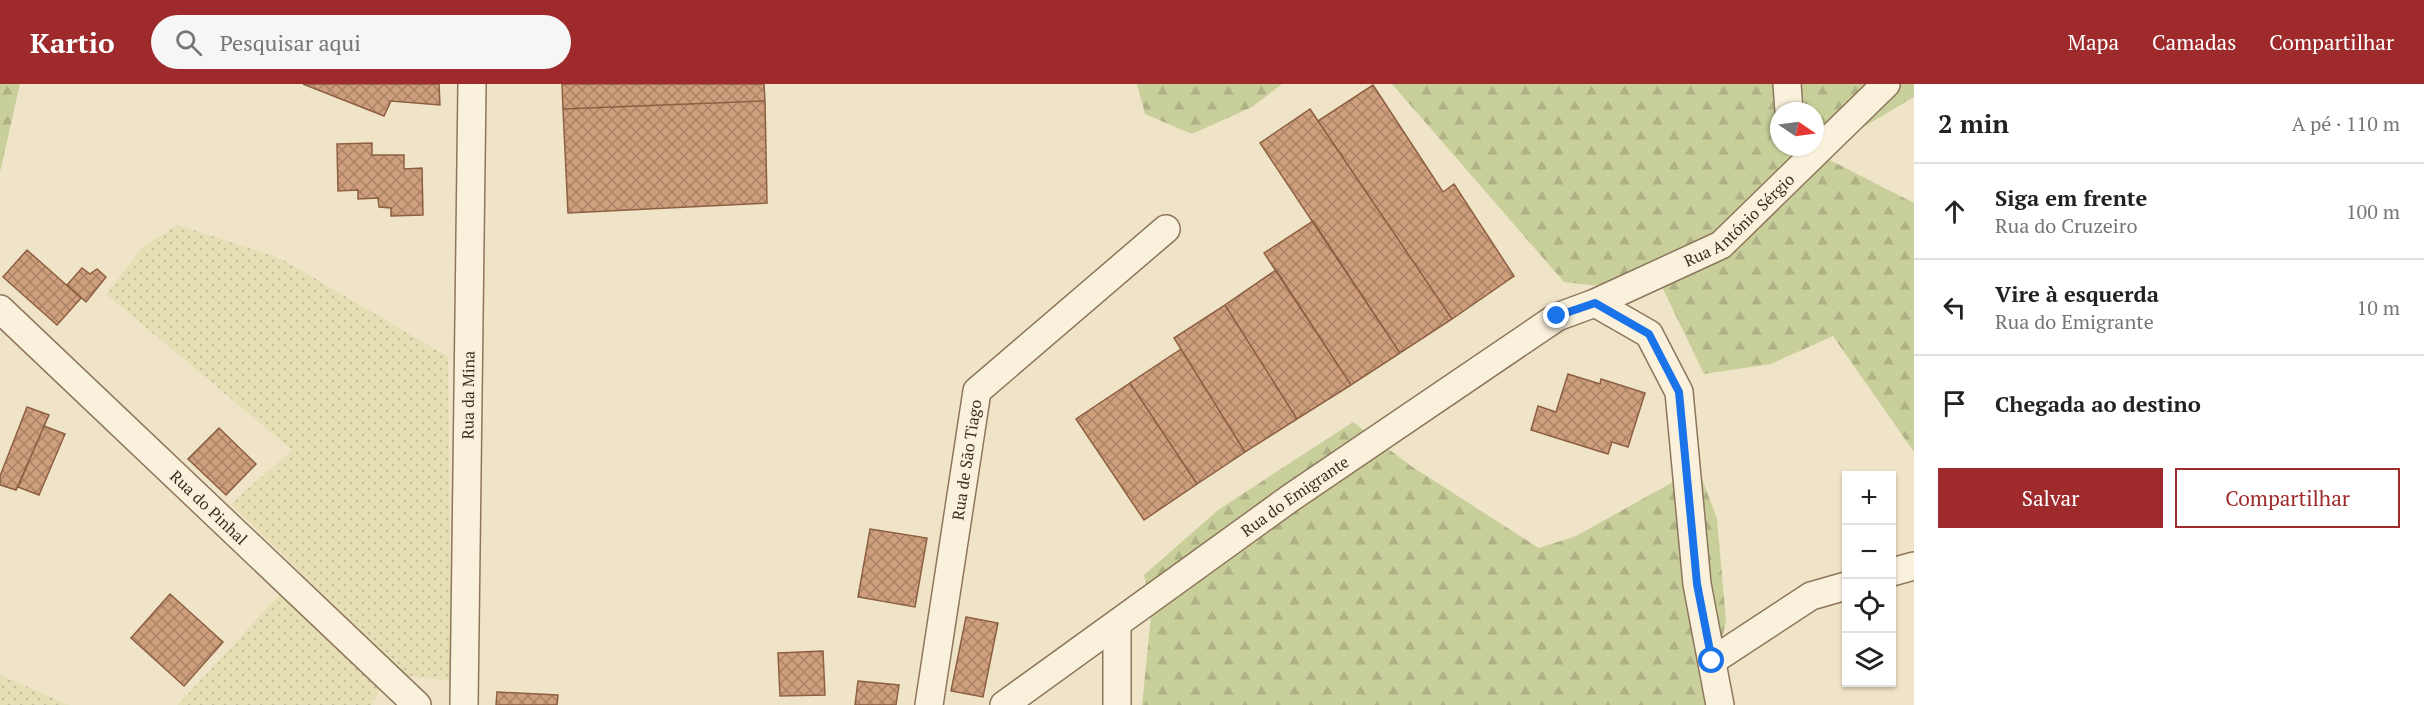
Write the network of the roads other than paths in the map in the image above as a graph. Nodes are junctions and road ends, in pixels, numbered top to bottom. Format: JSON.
{"nodes":[{"id":1,"x":472,"y":84,"type":"edge"},
{"id":2,"x":1787,"y":84,"type":"edge"},
{"id":3,"x":1886,"y":84,"type":"edge"},
{"id":4,"x":1789,"y":102,"type":"edge"},
{"id":5,"x":1794,"y":160,"type":"edge"},
{"id":6,"x":1166,"y":229,"type":"dead end"},
{"id":7,"x":1595,"y":303,"type":"junction"},
{"id":8,"x":0,"y":309,"type":"edge"},
{"id":9,"x":1914,"y":566,"type":"edge"},
{"id":10,"x":1896,"y":571,"type":"edge"},
{"id":11,"x":1842,"y":587,"type":"edge"},
{"id":12,"x":1117,"y":624,"type":"junction"},
{"id":13,"x":1712,"y":661,"type":"junction"},
{"id":14,"x":417,"y":705,"type":"edge"},
{"id":15,"x":464,"y":705,"type":"edge"},
{"id":16,"x":929,"y":705,"type":"edge"},
{"id":17,"x":1005,"y":705,"type":"edge"},
{"id":18,"x":1117,"y":705,"type":"edge"},
{"id":19,"x":1720,"y":705,"type":"edge"}],
"edges":[{"from":1,"to":15,"type":"street","name":"Rua da Mina"},
{"from":2,"to":4,"type":"street"},
{"from":3,"to":5,"type":"street","name":"Rua António Sérgio"},
{"from":5,"to":7,"type":"street","name":"Rua António Sérgio"},
{"from":6,"to":16,"type":"street","name":"Rua de São Tiago"},
{"from":7,"to":12,"type":"street","name":"Rua do Emigrante"},
{"from":7,"to":13,"type":"street"},
{"from":8,"to":14,"type":"street","name":"Rua do Pinhal"},
{"from":9,"to":10,"type":"street"},
{"from":11,"to":13,"type":"street"},
{"from":12,"to":17,"type":"street","name":"Rua do Emigrante"},
{"from":12,"to":18,"type":"street"},
{"from":13,"to":19,"type":"street"}]}
